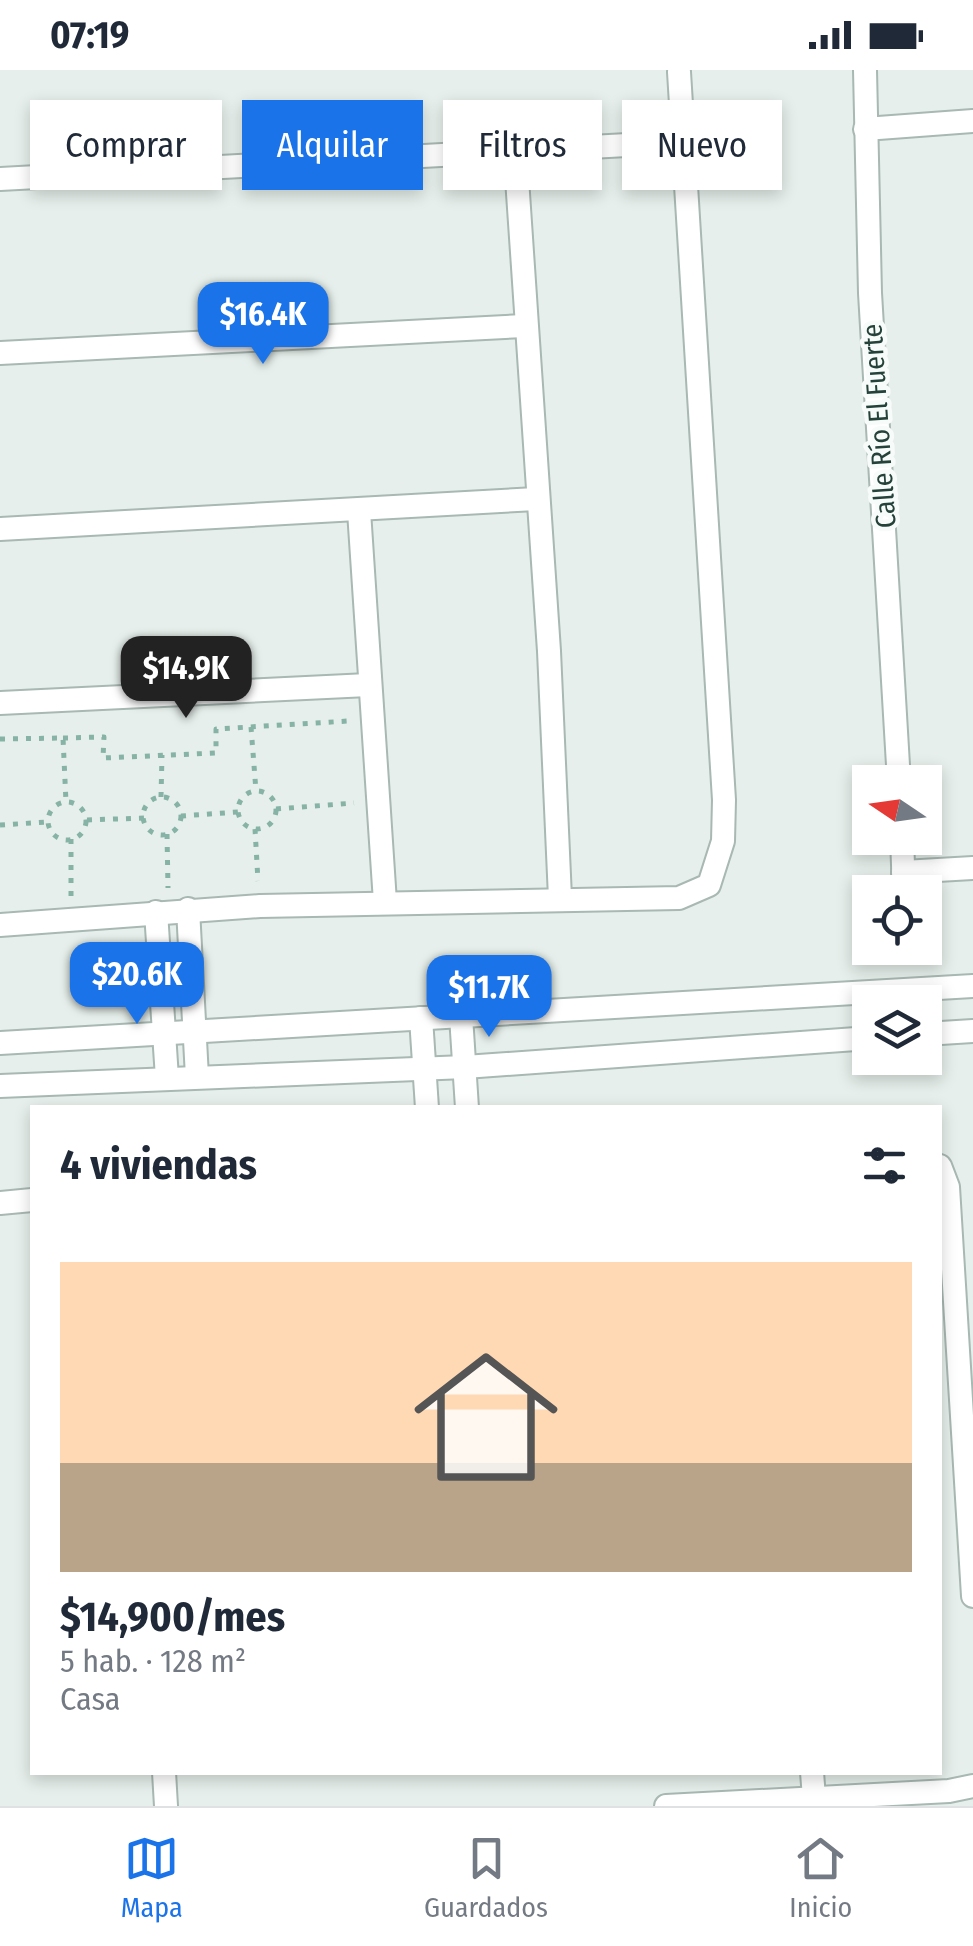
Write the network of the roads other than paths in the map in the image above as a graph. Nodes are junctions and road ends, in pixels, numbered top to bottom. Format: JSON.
{"nodes":[{"id":1,"x":865,"y":70,"type":"edge"},
{"id":2,"x":679,"y":72,"type":"edge"},
{"id":3,"x":680,"y":100,"type":"edge"},
{"id":4,"x":973,"y":121,"type":"edge"},
{"id":5,"x":865,"y":129,"type":"junction"},
{"id":6,"x":443,"y":153,"type":"edge"},
{"id":7,"x":0,"y":179,"type":"edge"},
{"id":8,"x":516,"y":190,"type":"edge"},
{"id":9,"x":685,"y":190,"type":"edge"},
{"id":10,"x":524,"y":326,"type":"junction"},
{"id":11,"x":0,"y":353,"type":"edge"},
{"id":12,"x":536,"y":499,"type":"junction"},
{"id":13,"x":358,"y":511,"type":"junction"},
{"id":14,"x":0,"y":529,"type":"edge"},
{"id":15,"x":368,"y":685,"type":"junction"},
{"id":16,"x":0,"y":703,"type":"edge"},
{"id":17,"x":898,"y":765,"type":"edge"},
{"id":18,"x":973,"y":868,"type":"edge"},
{"id":19,"x":938,"y":875,"type":"edge"},
{"id":20,"x":560,"y":898,"type":"junction"},
{"id":21,"x":385,"y":902,"type":"junction"},
{"id":22,"x":171,"y":911,"type":"junction"},
{"id":23,"x":0,"y":925,"type":"edge"},
{"id":24,"x":973,"y":986,"type":"edge"},
{"id":25,"x":461,"y":1016,"type":"junction"},
{"id":26,"x":421,"y":1018,"type":"junction"},
{"id":27,"x":195,"y":1028,"type":"junction"},
{"id":28,"x":164,"y":1030,"type":"junction"},
{"id":29,"x":973,"y":1031,"type":"edge"},
{"id":30,"x":942,"y":1033,"type":"edge"},
{"id":31,"x":852,"y":1039,"type":"edge"},
{"id":32,"x":0,"y":1043,"type":"edge"},
{"id":33,"x":465,"y":1067,"type":"junction"},
{"id":34,"x":424,"y":1069,"type":"junction"},
{"id":35,"x":198,"y":1077,"type":"junction"},
{"id":36,"x":167,"y":1078,"type":"junction"},
{"id":37,"x":0,"y":1086,"type":"edge"},
{"id":38,"x":410,"y":1105,"type":"edge"},
{"id":39,"x":427,"y":1105,"type":"edge"},
{"id":40,"x":467,"y":1105,"type":"edge"},
{"id":41,"x":942,"y":1171,"type":"edge"},
{"id":42,"x":30,"y":1200,"type":"edge"},
{"id":43,"x":0,"y":1203,"type":"edge"},
{"id":44,"x":973,"y":1596,"type":"edge"},
{"id":45,"x":164,"y":1775,"type":"edge"},
{"id":46,"x":812,"y":1775,"type":"edge"},
{"id":47,"x":973,"y":1786,"type":"edge"},
{"id":48,"x":814,"y":1798,"type":"junction"},
{"id":49,"x":166,"y":1806,"type":"edge"},
{"id":50,"x":666,"y":1806,"type":"edge"}],
"edges":[{"from":1,"to":5,"type":"street","name":"Calle Río El Fuerte"},
{"from":2,"to":3,"type":"street"},
{"from":4,"to":5,"type":"street"},
{"from":5,"to":17,"type":"street","name":"Calle Río El Fuerte"},
{"from":6,"to":7,"type":"street"},
{"from":8,"to":10,"type":"street"},
{"from":9,"to":20,"type":"street"},
{"from":10,"to":11,"type":"street"},
{"from":10,"to":12,"type":"street"},
{"from":12,"to":13,"type":"street"},
{"from":12,"to":20,"type":"street"},
{"from":13,"to":14,"type":"street"},
{"from":13,"to":15,"type":"street"},
{"from":15,"to":16,"type":"street"},
{"from":15,"to":21,"type":"street"},
{"from":18,"to":19,"type":"street"},
{"from":20,"to":21,"type":"street"},
{"from":21,"to":22,"type":"street"},
{"from":22,"to":23,"type":"street"},
{"from":22,"to":27,"type":"street"},
{"from":22,"to":28,"type":"street"},
{"from":24,"to":25,"type":"street"},
{"from":25,"to":26,"type":"street"},
{"from":25,"to":33,"type":"street"},
{"from":26,"to":27,"type":"street"},
{"from":26,"to":34,"type":"street"},
{"from":27,"to":28,"type":"street"},
{"from":27,"to":35,"type":"street"},
{"from":28,"to":32,"type":"street"},
{"from":28,"to":36,"type":"street"},
{"from":29,"to":30,"type":"street"},
{"from":31,"to":33,"type":"street"},
{"from":33,"to":34,"type":"street"},
{"from":33,"to":40,"type":"street"},
{"from":34,"to":35,"type":"street"},
{"from":34,"to":38,"type":"street"},
{"from":34,"to":39,"type":"street"},
{"from":35,"to":36,"type":"street"},
{"from":36,"to":37,"type":"street"},
{"from":41,"to":44,"type":"street"},
{"from":42,"to":43,"type":"street"},
{"from":45,"to":49,"type":"street"},
{"from":46,"to":48,"type":"street"},
{"from":47,"to":48,"type":"street"},
{"from":48,"to":50,"type":"street"}]}
